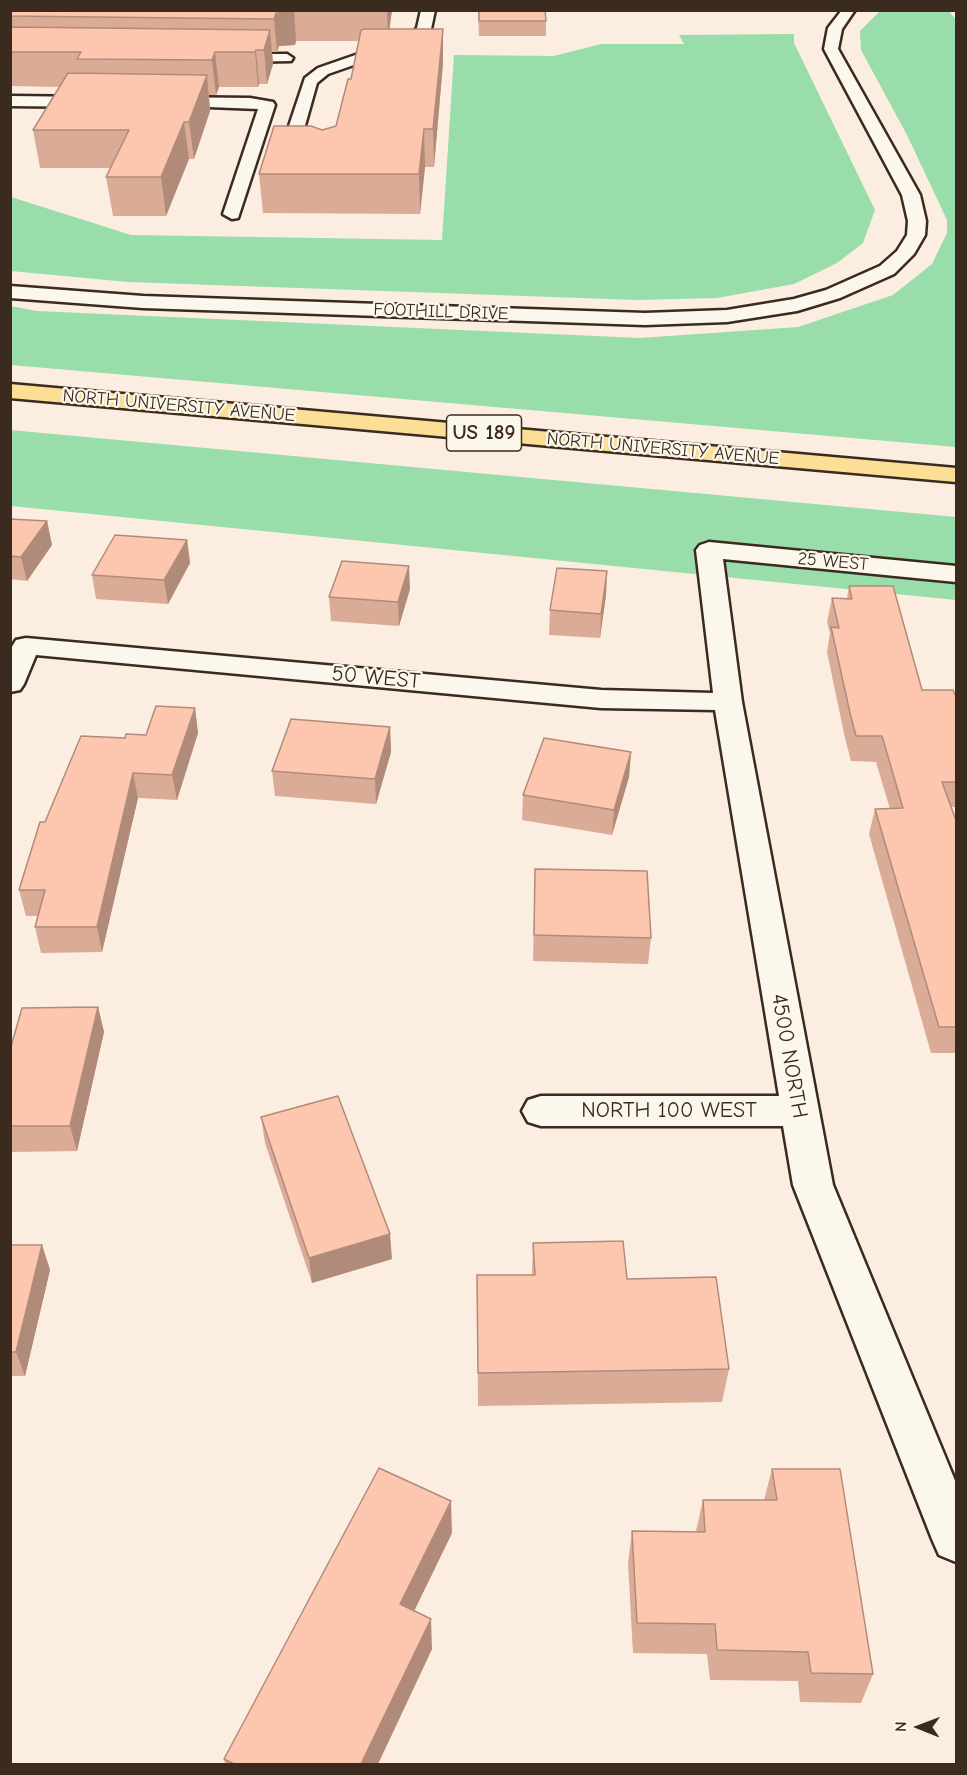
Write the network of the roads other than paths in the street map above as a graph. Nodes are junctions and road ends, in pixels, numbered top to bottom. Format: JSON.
{"nodes":[{"id":1,"x":428,"y":10,"type":"edge"},
{"id":2,"x":849,"y":10,"type":"edge"},
{"id":3,"x":228,"y":58,"type":"edge"},
{"id":4,"x":287,"y":58,"type":"dead end"},
{"id":5,"x":108,"y":102,"type":"edge"},
{"id":6,"x":143,"y":102,"type":"edge"},
{"id":7,"x":17,"y":106,"type":"edge"},
{"id":8,"x":325,"y":160,"type":"edge"},
{"id":9,"x":232,"y":214,"type":"dead end"},
{"id":10,"x":10,"y":292,"type":"edge"},
{"id":11,"x":10,"y":391,"type":"edge"},
{"id":12,"x":957,"y":474,"type":"edge"},
{"id":13,"x":709,"y":550,"type":"joint"},
{"id":14,"x":957,"y":574,"type":"edge"},
{"id":15,"x":10,"y":684,"type":"edge"},
{"id":16,"x":728,"y":702,"type":"junction"},
{"id":17,"x":541,"y":1111,"type":"dead end"},
{"id":18,"x":798,"y":1112,"type":"junction"},
{"id":19,"x":957,"y":1539,"type":"edge"}],
"edges":[{"from":1,"to":8,"type":"street"},
{"from":2,"to":10,"type":"street","name":"FOOTHILL DRIVE"},
{"from":3,"to":4,"type":"lane"},
{"from":5,"to":7,"type":"street"},
{"from":6,"to":9,"type":"street"},
{"from":11,"to":12,"type":"highway","name":"NORTH UNIVERSITY AVENUE","number":"US 189"},
{"from":13,"to":14,"type":"street","name":"25 WEST"},
{"from":13,"to":16,"type":"street","name":"4500 NORTH"},
{"from":15,"to":16,"type":"street","name":"50 WEST"},
{"from":16,"to":18,"type":"street","name":"4500 NORTH"},
{"from":17,"to":18,"type":"street","name":"NORTH 100 WEST"},
{"from":18,"to":19,"type":"street","name":"4500 NORTH"}]}
